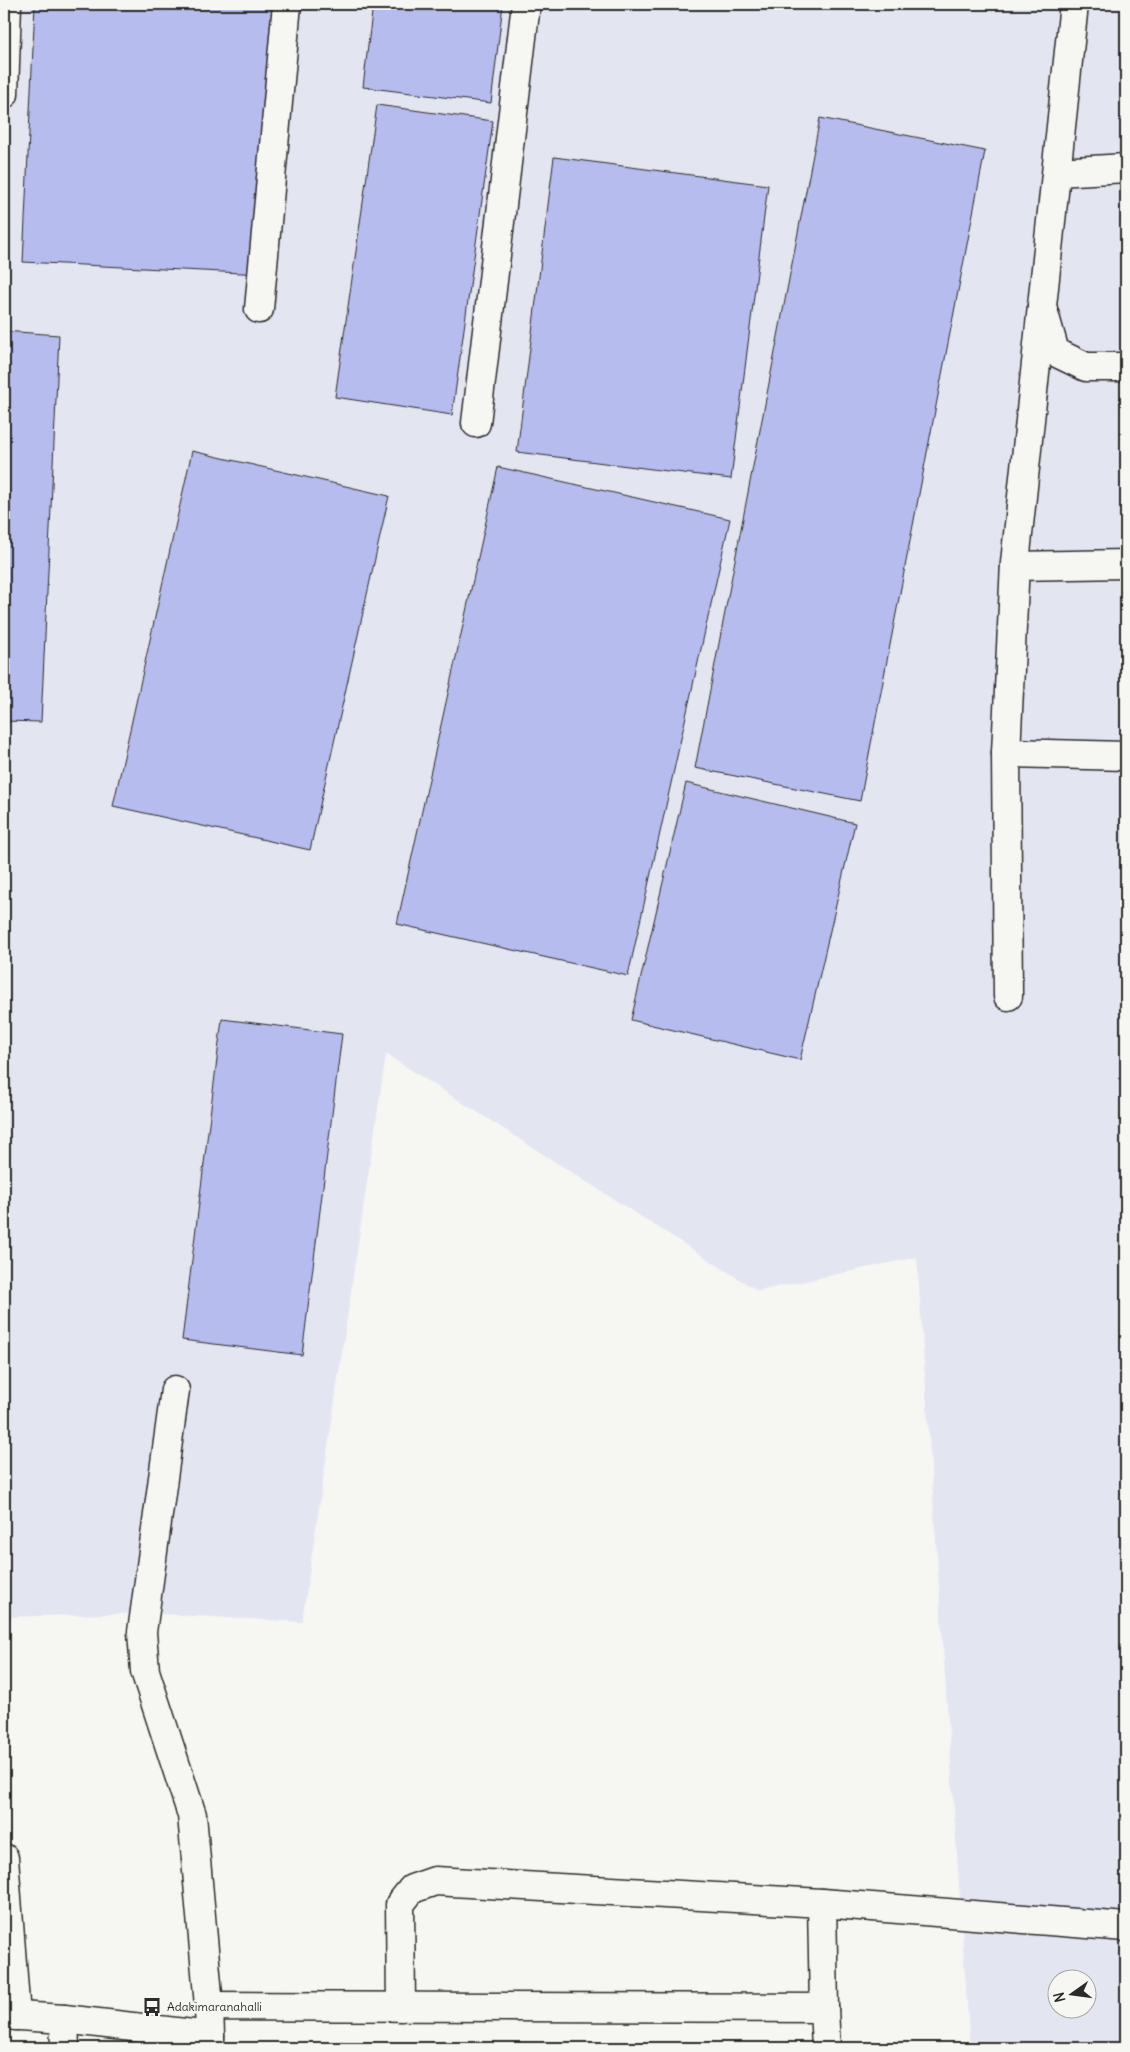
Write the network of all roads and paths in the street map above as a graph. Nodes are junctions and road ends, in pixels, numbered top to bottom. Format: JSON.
{"nodes":[{"id":1,"x":7,"y":4,"type":"edge"},
{"id":2,"x":287,"y":4,"type":"edge"},
{"id":3,"x":526,"y":4,"type":"edge"},
{"id":4,"x":1074,"y":4,"type":"edge"},
{"id":5,"x":4,"y":94,"type":"edge"},
{"id":6,"x":1126,"y":168,"type":"edge"},
{"id":7,"x":1056,"y":172,"type":"junction"},
{"id":8,"x":1042,"y":306,"type":"junction"},
{"id":9,"x":259,"y":308,"type":"dead end"},
{"id":10,"x":1126,"y":367,"type":"edge"},
{"id":11,"x":476,"y":423,"type":"dead end"},
{"id":12,"x":1126,"y":564,"type":"edge"},
{"id":13,"x":1015,"y":566,"type":"junction"},
{"id":14,"x":1006,"y":753,"type":"junction"},
{"id":15,"x":1126,"y":756,"type":"edge"},
{"id":16,"x":1008,"y":996,"type":"dead end"},
{"id":17,"x":175,"y":1390,"type":"dead end"},
{"id":18,"x":4,"y":1858,"type":"edge"},
{"id":19,"x":822,"y":1903,"type":"junction"},
{"id":20,"x":1126,"y":1926,"type":"edge"},
{"id":21,"x":209,"y":2006,"type":"junction"},
{"id":22,"x":401,"y":2006,"type":"junction"},
{"id":23,"x":824,"y":2008,"type":"junction"},
{"id":24,"x":10,"y":2016,"type":"edge"},
{"id":25,"x":64,"y":2018,"type":"junction"},
{"id":26,"x":210,"y":2042,"type":"edge"},
{"id":27,"x":65,"y":2048,"type":"edge"},
{"id":28,"x":826,"y":2048,"type":"edge"}],
"edges":[{"from":1,"to":5,"type":"street"},
{"from":2,"to":9,"type":"street"},
{"from":3,"to":11,"type":"street"},
{"from":4,"to":7,"type":"street"},
{"from":6,"to":7,"type":"street"},
{"from":7,"to":8,"type":"street"},
{"from":8,"to":10,"type":"street"},
{"from":8,"to":13,"type":"street"},
{"from":12,"to":13,"type":"street"},
{"from":13,"to":14,"type":"street"},
{"from":14,"to":15,"type":"street"},
{"from":14,"to":16,"type":"street"},
{"from":17,"to":21,"type":"street"},
{"from":18,"to":24,"type":"street"},
{"from":19,"to":20,"type":"street"},
{"from":19,"to":22,"type":"street"},
{"from":19,"to":23,"type":"street"},
{"from":21,"to":22,"type":"street"},
{"from":21,"to":26,"type":"street"},
{"from":22,"to":23,"type":"street"},
{"from":23,"to":28,"type":"street"},
{"from":24,"to":25,"type":"street"},
{"from":25,"to":26,"type":"street"},
{"from":25,"to":27,"type":"street"}]}
